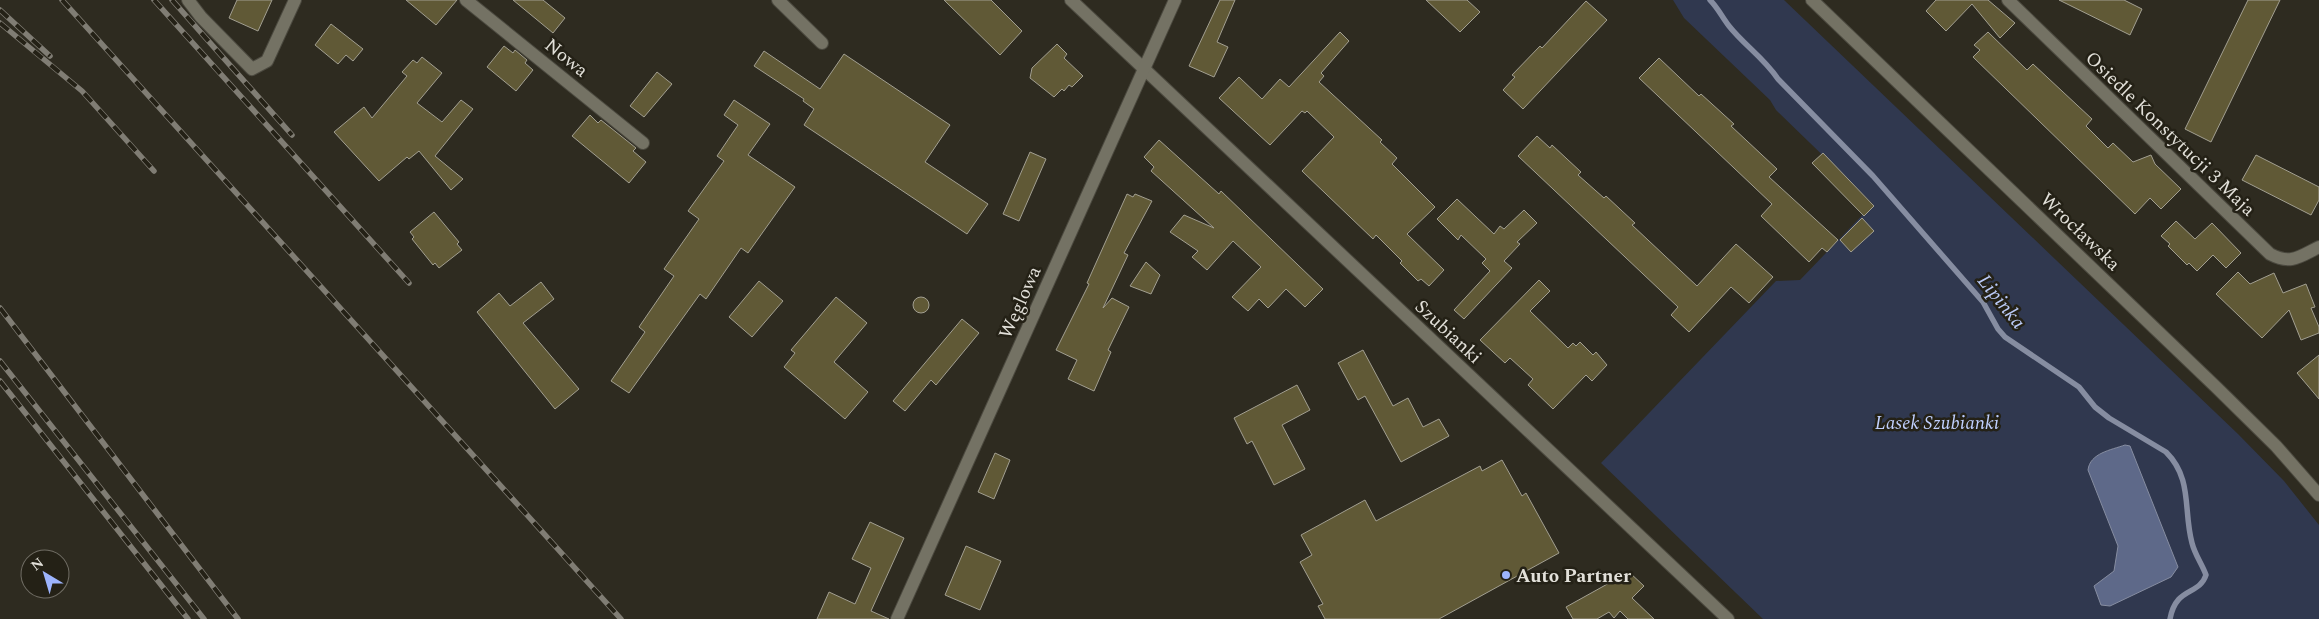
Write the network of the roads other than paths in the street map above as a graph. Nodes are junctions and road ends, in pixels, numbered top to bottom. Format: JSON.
{"nodes":[{"id":1,"x":188,"y":0,"type":"edge"},
{"id":2,"x":295,"y":0,"type":"edge"},
{"id":3,"x":466,"y":0,"type":"edge"},
{"id":4,"x":778,"y":0,"type":"edge"},
{"id":5,"x":1071,"y":0,"type":"edge"},
{"id":6,"x":1176,"y":0,"type":"edge"},
{"id":7,"x":1812,"y":0,"type":"edge"},
{"id":8,"x":2008,"y":0,"type":"edge"},
{"id":9,"x":822,"y":43,"type":"dead end"},
{"id":10,"x":1144,"y":69,"type":"junction"},
{"id":11,"x":644,"y":143,"type":"dead end"},
{"id":12,"x":2319,"y":247,"type":"edge"},
{"id":13,"x":2319,"y":494,"type":"edge"},
{"id":14,"x":897,"y":619,"type":"edge"},
{"id":15,"x":1728,"y":619,"type":"edge"}],
"edges":[{"from":1,"to":2,"type":"street"},
{"from":3,"to":11,"type":"street","name":"Nowa"},
{"from":4,"to":9,"type":"street"},
{"from":5,"to":10,"type":"street","name":"Szubianki"},
{"from":6,"to":10,"type":"street","name":"Węglowa"},
{"from":7,"to":13,"type":"street","name":"Wrocławska"},
{"from":8,"to":12,"type":"street","name":"Osiedle Konstytucji 3 Maja"},
{"from":10,"to":14,"type":"street","name":"Węglowa"},
{"from":10,"to":15,"type":"street","name":"Szubianki"}]}
